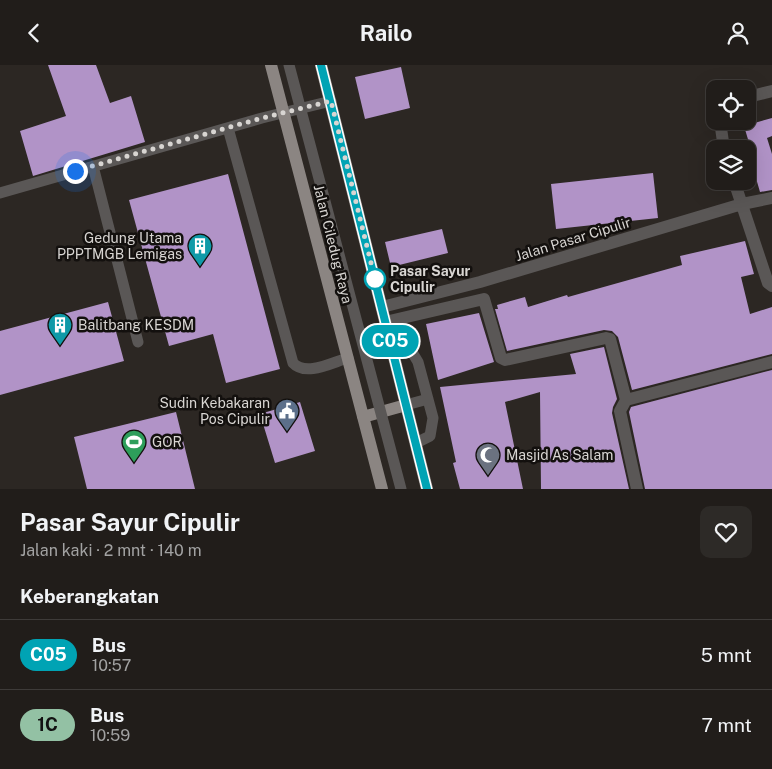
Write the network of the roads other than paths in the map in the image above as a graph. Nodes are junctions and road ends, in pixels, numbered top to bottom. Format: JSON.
{"nodes":[{"id":1,"x":271,"y":65,"type":"edge"},
{"id":2,"x":289,"y":65,"type":"edge"},
{"id":3,"x":322,"y":65,"type":"edge"},
{"id":4,"x":772,"y":91,"type":"edge"},
{"id":5,"x":756,"y":95,"type":"edge"},
{"id":6,"x":331,"y":101,"type":"junction"},
{"id":7,"x":284,"y":113,"type":"junction"},
{"id":8,"x":228,"y":128,"type":"junction"},
{"id":9,"x":93,"y":166,"type":"junction"},
{"id":10,"x":737,"y":190,"type":"edge"},
{"id":11,"x":0,"y":193,"type":"edge"},
{"id":12,"x":772,"y":197,"type":"edge"},
{"id":13,"x":742,"y":204,"type":"junction"},
{"id":14,"x":480,"y":282,"type":"junction"},
{"id":15,"x":772,"y":286,"type":"edge"},
{"id":16,"x":484,"y":299,"type":"junction"},
{"id":17,"x":382,"y":307,"type":"junction"},
{"id":18,"x":385,"y":322,"type":"junction"},
{"id":19,"x":389,"y":339,"type":"junction"},
{"id":20,"x":138,"y":342,"type":"dead end"},
{"id":21,"x":348,"y":358,"type":"junction"},
{"id":22,"x":772,"y":362,"type":"edge"},
{"id":23,"x":428,"y":399,"type":"junction"},
{"id":24,"x":626,"y":400,"type":"junction"},
{"id":25,"x":406,"y":405,"type":"junction"},
{"id":26,"x":363,"y":417,"type":"junction"},
{"id":27,"x":416,"y":443,"type":"junction"},
{"id":28,"x":382,"y":489,"type":"edge"},
{"id":29,"x":401,"y":489,"type":"edge"},
{"id":30,"x":427,"y":489,"type":"edge"},
{"id":31,"x":637,"y":489,"type":"edge"}],
"edges":[{"from":1,"to":7,"type":"main road","name":"Jalan Ciledug Raya"},
{"from":2,"to":29,"type":"lane","bridge":true},
{"from":3,"to":6,"type":"main road"},
{"from":4,"to":5,"type":"street"},
{"from":6,"to":7,"type":"lane"},
{"from":6,"to":17,"type":"main road"},
{"from":7,"to":8,"type":"lane"},
{"from":7,"to":21,"type":"main road","name":"Jalan Ciledug Raya"},
{"from":8,"to":9,"type":"lane"},
{"from":8,"to":21,"type":"lane"},
{"from":9,"to":11,"type":"lane"},
{"from":9,"to":20,"type":"lane"},
{"from":10,"to":13,"type":"street"},
{"from":12,"to":13,"type":"street","name":"Jalan Pasar Cipulir"},
{"from":13,"to":14,"type":"street","name":"Jalan Pasar Cipulir"},
{"from":13,"to":15,"type":"street"},
{"from":14,"to":16,"type":"street"},
{"from":14,"to":17,"type":"street","name":"Jalan Pasar Cipulir"},
{"from":16,"to":18,"type":"street"},
{"from":16,"to":24,"type":"street"},
{"from":17,"to":18,"type":"main road"},
{"from":18,"to":19,"type":"main road"},
{"from":19,"to":23,"type":"lane"},
{"from":19,"to":25,"type":"main road"},
{"from":21,"to":26,"type":"main road","name":"Jalan Ciledug Raya"},
{"from":22,"to":24,"type":"street"},
{"from":23,"to":25,"type":"lane"},
{"from":23,"to":27,"type":"lane"},
{"from":24,"to":31,"type":"street"},
{"from":25,"to":26,"type":"main road"},
{"from":25,"to":27,"type":"main road"},
{"from":26,"to":28,"type":"main road","name":"Jalan Ciledug Raya"},
{"from":27,"to":30,"type":"main road"}]}
